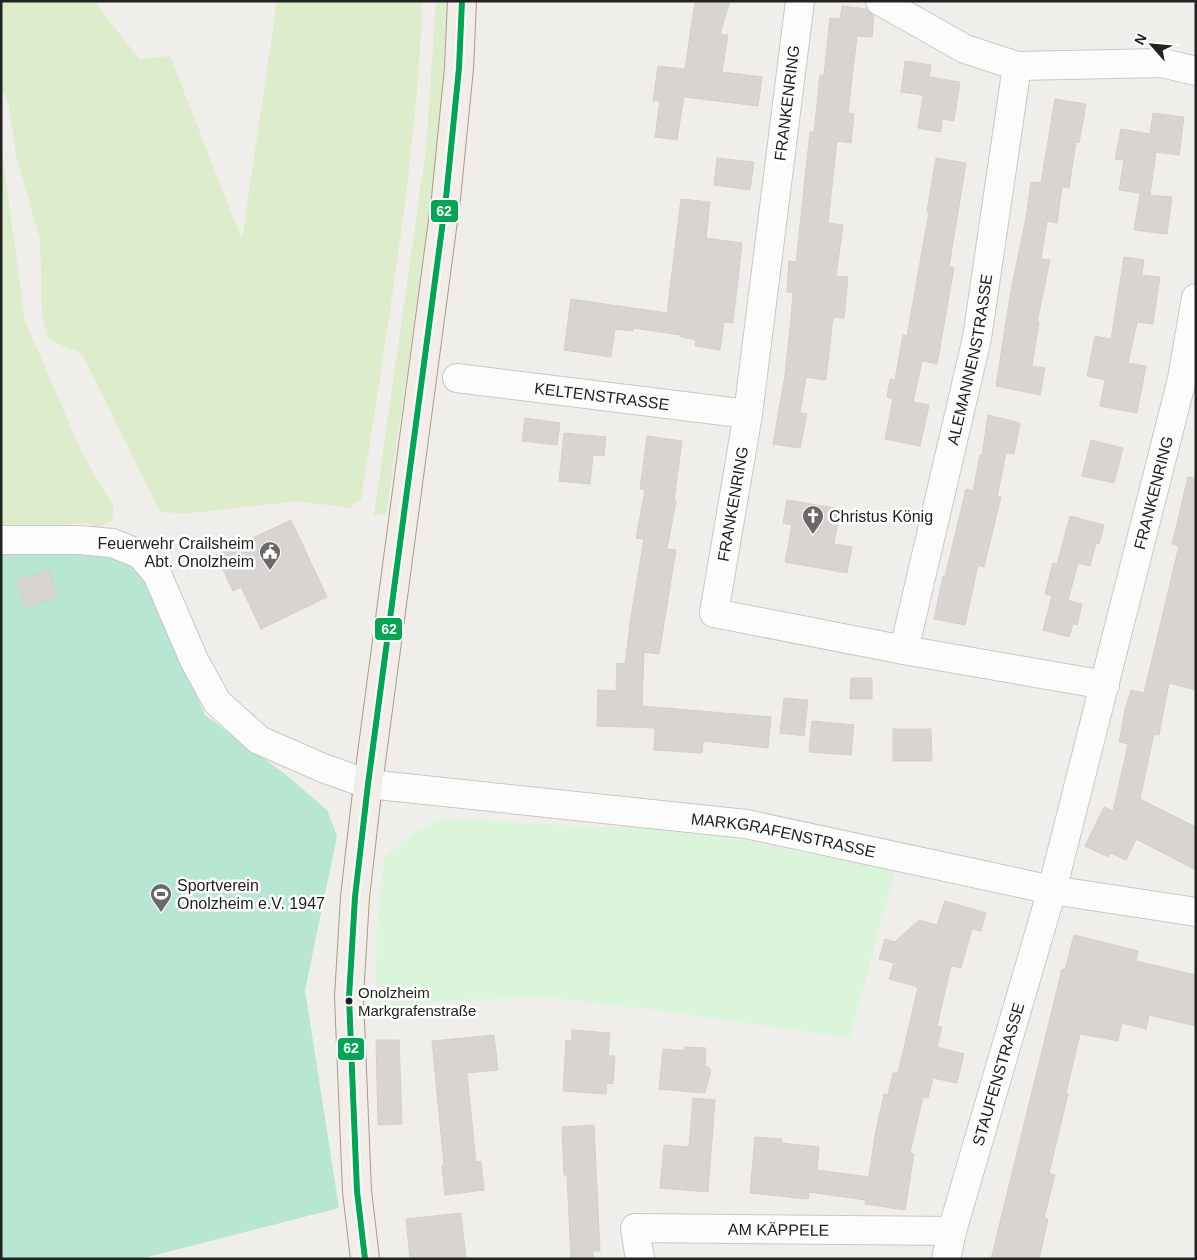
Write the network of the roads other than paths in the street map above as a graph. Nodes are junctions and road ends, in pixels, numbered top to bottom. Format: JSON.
{"nodes":[{"id":1,"x":462,"y":1,"type":"edge"},
{"id":2,"x":800,"y":1,"type":"edge"},
{"id":3,"x":880,"y":1,"type":"edge"},
{"id":4,"x":1017,"y":66,"type":"junction"},
{"id":5,"x":1196,"y":71,"type":"edge"},
{"id":6,"x":1196,"y":298,"type":"edge"},
{"id":7,"x":457,"y":378,"type":"dead end"},
{"id":8,"x":748,"y":414,"type":"junction"},
{"id":9,"x":1,"y":540,"type":"edge"},
{"id":10,"x":904,"y":650,"type":"junction"},
{"id":11,"x":1105,"y":685,"type":"junction"},
{"id":12,"x":368,"y":784,"type":"junction"},
{"id":13,"x":1052,"y":890,"type":"junction"},
{"id":14,"x":1196,"y":912,"type":"edge"},
{"id":15,"x":952,"y":1231,"type":"junction"},
{"id":16,"x":365,"y":1259,"type":"edge"},
{"id":17,"x":640,"y":1259,"type":"edge"},
{"id":18,"x":946,"y":1259,"type":"edge"}],
"edges":[{"from":1,"to":12,"type":"main road"},
{"from":2,"to":8,"type":"street","name":"FRANKENRING"},
{"from":3,"to":4,"type":"street"},
{"from":4,"to":5,"type":"street"},
{"from":4,"to":10,"type":"street","name":"ALEMANNENSTRASSE"},
{"from":6,"to":11,"type":"street","name":"FRANKENRING"},
{"from":7,"to":8,"type":"street","name":"KELTENSTRASSE"},
{"from":8,"to":10,"type":"street","name":"FRANKENRING"},
{"from":9,"to":12,"type":"street","name":"MARKGRAFENSTRASSE"},
{"from":10,"to":11,"type":"street","name":"FRANKENRING"},
{"from":11,"to":13,"type":"street","name":"FRANKENRING"},
{"from":12,"to":13,"type":"street","name":"MARKGRAFENSTRASSE"},
{"from":12,"to":16,"type":"main road"},
{"from":13,"to":14,"type":"street","name":"MARKGRAFENSTRASSE"},
{"from":13,"to":15,"type":"street","name":"STAUFENSTRASSE"},
{"from":15,"to":17,"type":"street","name":"AM KÄPPELE"},
{"from":15,"to":18,"type":"street","name":"STAUFENSTRASSE"}]}
